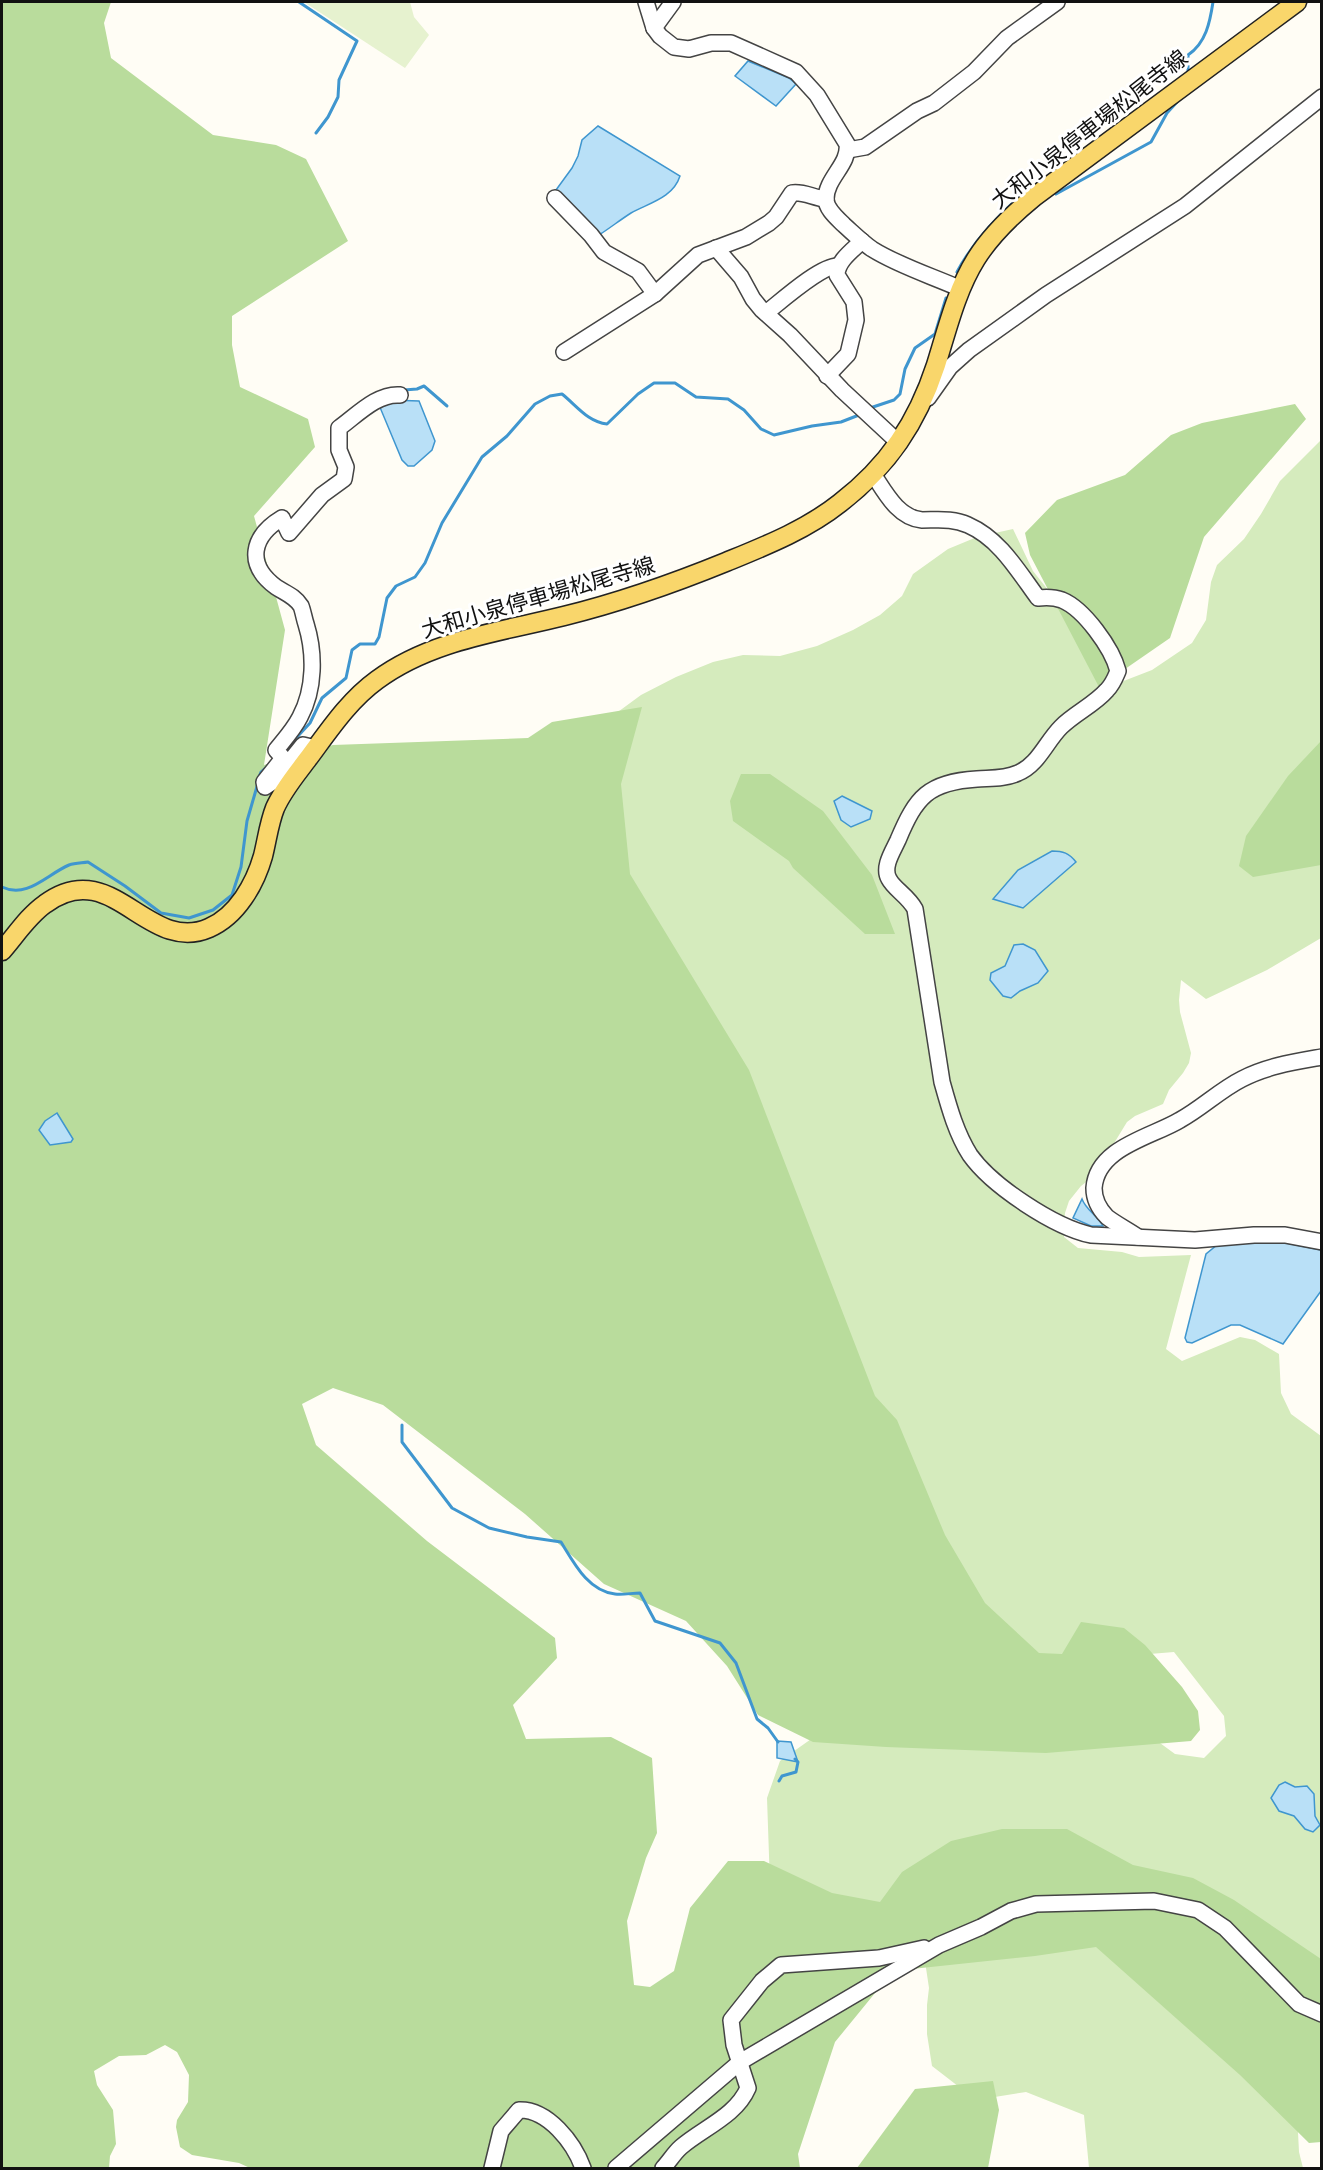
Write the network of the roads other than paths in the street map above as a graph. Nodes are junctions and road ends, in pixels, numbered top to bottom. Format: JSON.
{"nodes":[{"id":1,"x":646,"y":2,"type":"edge"},
{"id":2,"x":673,"y":2,"type":"edge"},
{"id":3,"x":1058,"y":2,"type":"edge"},
{"id":4,"x":1297,"y":2,"type":"edge"},
{"id":5,"x":654,"y":28,"type":"junction"},
{"id":6,"x":1322,"y":97,"type":"edge"},
{"id":7,"x":848,"y":150,"type":"junction"},
{"id":8,"x":555,"y":198,"type":"dead end"},
{"id":9,"x":826,"y":199,"type":"junction"},
{"id":10,"x":862,"y":241,"type":"junction"},
{"id":11,"x":716,"y":248,"type":"junction"},
{"id":12,"x":838,"y":266,"type":"junction"},
{"id":13,"x":961,"y":289,"type":"junction"},
{"id":14,"x":655,"y":294,"type":"junction"},
{"id":15,"x":766,"y":313,"type":"junction"},
{"id":16,"x":564,"y":352,"type":"dead end"},
{"id":17,"x":827,"y":376,"type":"junction"},
{"id":18,"x":400,"y":395,"type":"dead end"},
{"id":19,"x":916,"y":415,"type":"junction"},
{"id":20,"x":899,"y":443,"type":"junction"},
{"id":21,"x":873,"y":474,"type":"junction"},
{"id":22,"x":316,"y":748,"type":"junction"},
{"id":23,"x":2,"y":951,"type":"edge"},
{"id":24,"x":1322,"y":1057,"type":"edge"},
{"id":25,"x":1138,"y":1237,"type":"junction"},
{"id":26,"x":1322,"y":1242,"type":"edge"},
{"id":27,"x":939,"y":1945,"type":"junction"},
{"id":28,"x":1322,"y":2014,"type":"edge"},
{"id":29,"x":741,"y":2062,"type":"junction"},
{"id":30,"x":492,"y":2169,"type":"edge"},
{"id":31,"x":583,"y":2169,"type":"edge"},
{"id":32,"x":615,"y":2169,"type":"edge"},
{"id":33,"x":663,"y":2169,"type":"edge"}],
"edges":[{"from":1,"to":5,"type":"street"},
{"from":2,"to":5,"type":"street"},
{"from":3,"to":7,"type":"street"},
{"from":4,"to":13,"type":"main road","name":"大和小泉停車場松尾寺線"},
{"from":5,"to":7,"type":"street"},
{"from":6,"to":19,"type":"street"},
{"from":7,"to":9,"type":"street"},
{"from":8,"to":14,"type":"street"},
{"from":9,"to":10,"type":"street"},
{"from":9,"to":11,"type":"street"},
{"from":10,"to":12,"type":"street"},
{"from":10,"to":13,"type":"street"},
{"from":11,"to":14,"type":"street"},
{"from":11,"to":15,"type":"street"},
{"from":12,"to":15,"type":"street"},
{"from":12,"to":17,"type":"street"},
{"from":13,"to":19,"type":"main road","name":"大和小泉停車場松尾寺線"},
{"from":14,"to":16,"type":"street"},
{"from":15,"to":17,"type":"street"},
{"from":17,"to":20,"type":"street"},
{"from":18,"to":22,"type":"street"},
{"from":19,"to":20,"type":"main road","name":"大和小泉停車場松尾寺線"},
{"from":20,"to":21,"type":"main road","name":"大和小泉停車場松尾寺線"},
{"from":21,"to":22,"type":"main road","name":"大和小泉停車場松尾寺線"},
{"from":21,"to":25,"type":"street"},
{"from":22,"to":23,"type":"main road","name":"大和小泉停車場松尾寺線"},
{"from":24,"to":25,"type":"street"},
{"from":25,"to":26,"type":"street"},
{"from":27,"to":28,"type":"street"},
{"from":27,"to":29,"type":"street"},
{"from":27,"to":29,"type":"street"},
{"from":29,"to":32,"type":"street"},
{"from":29,"to":33,"type":"street"},
{"from":30,"to":31,"type":"street"}]}
